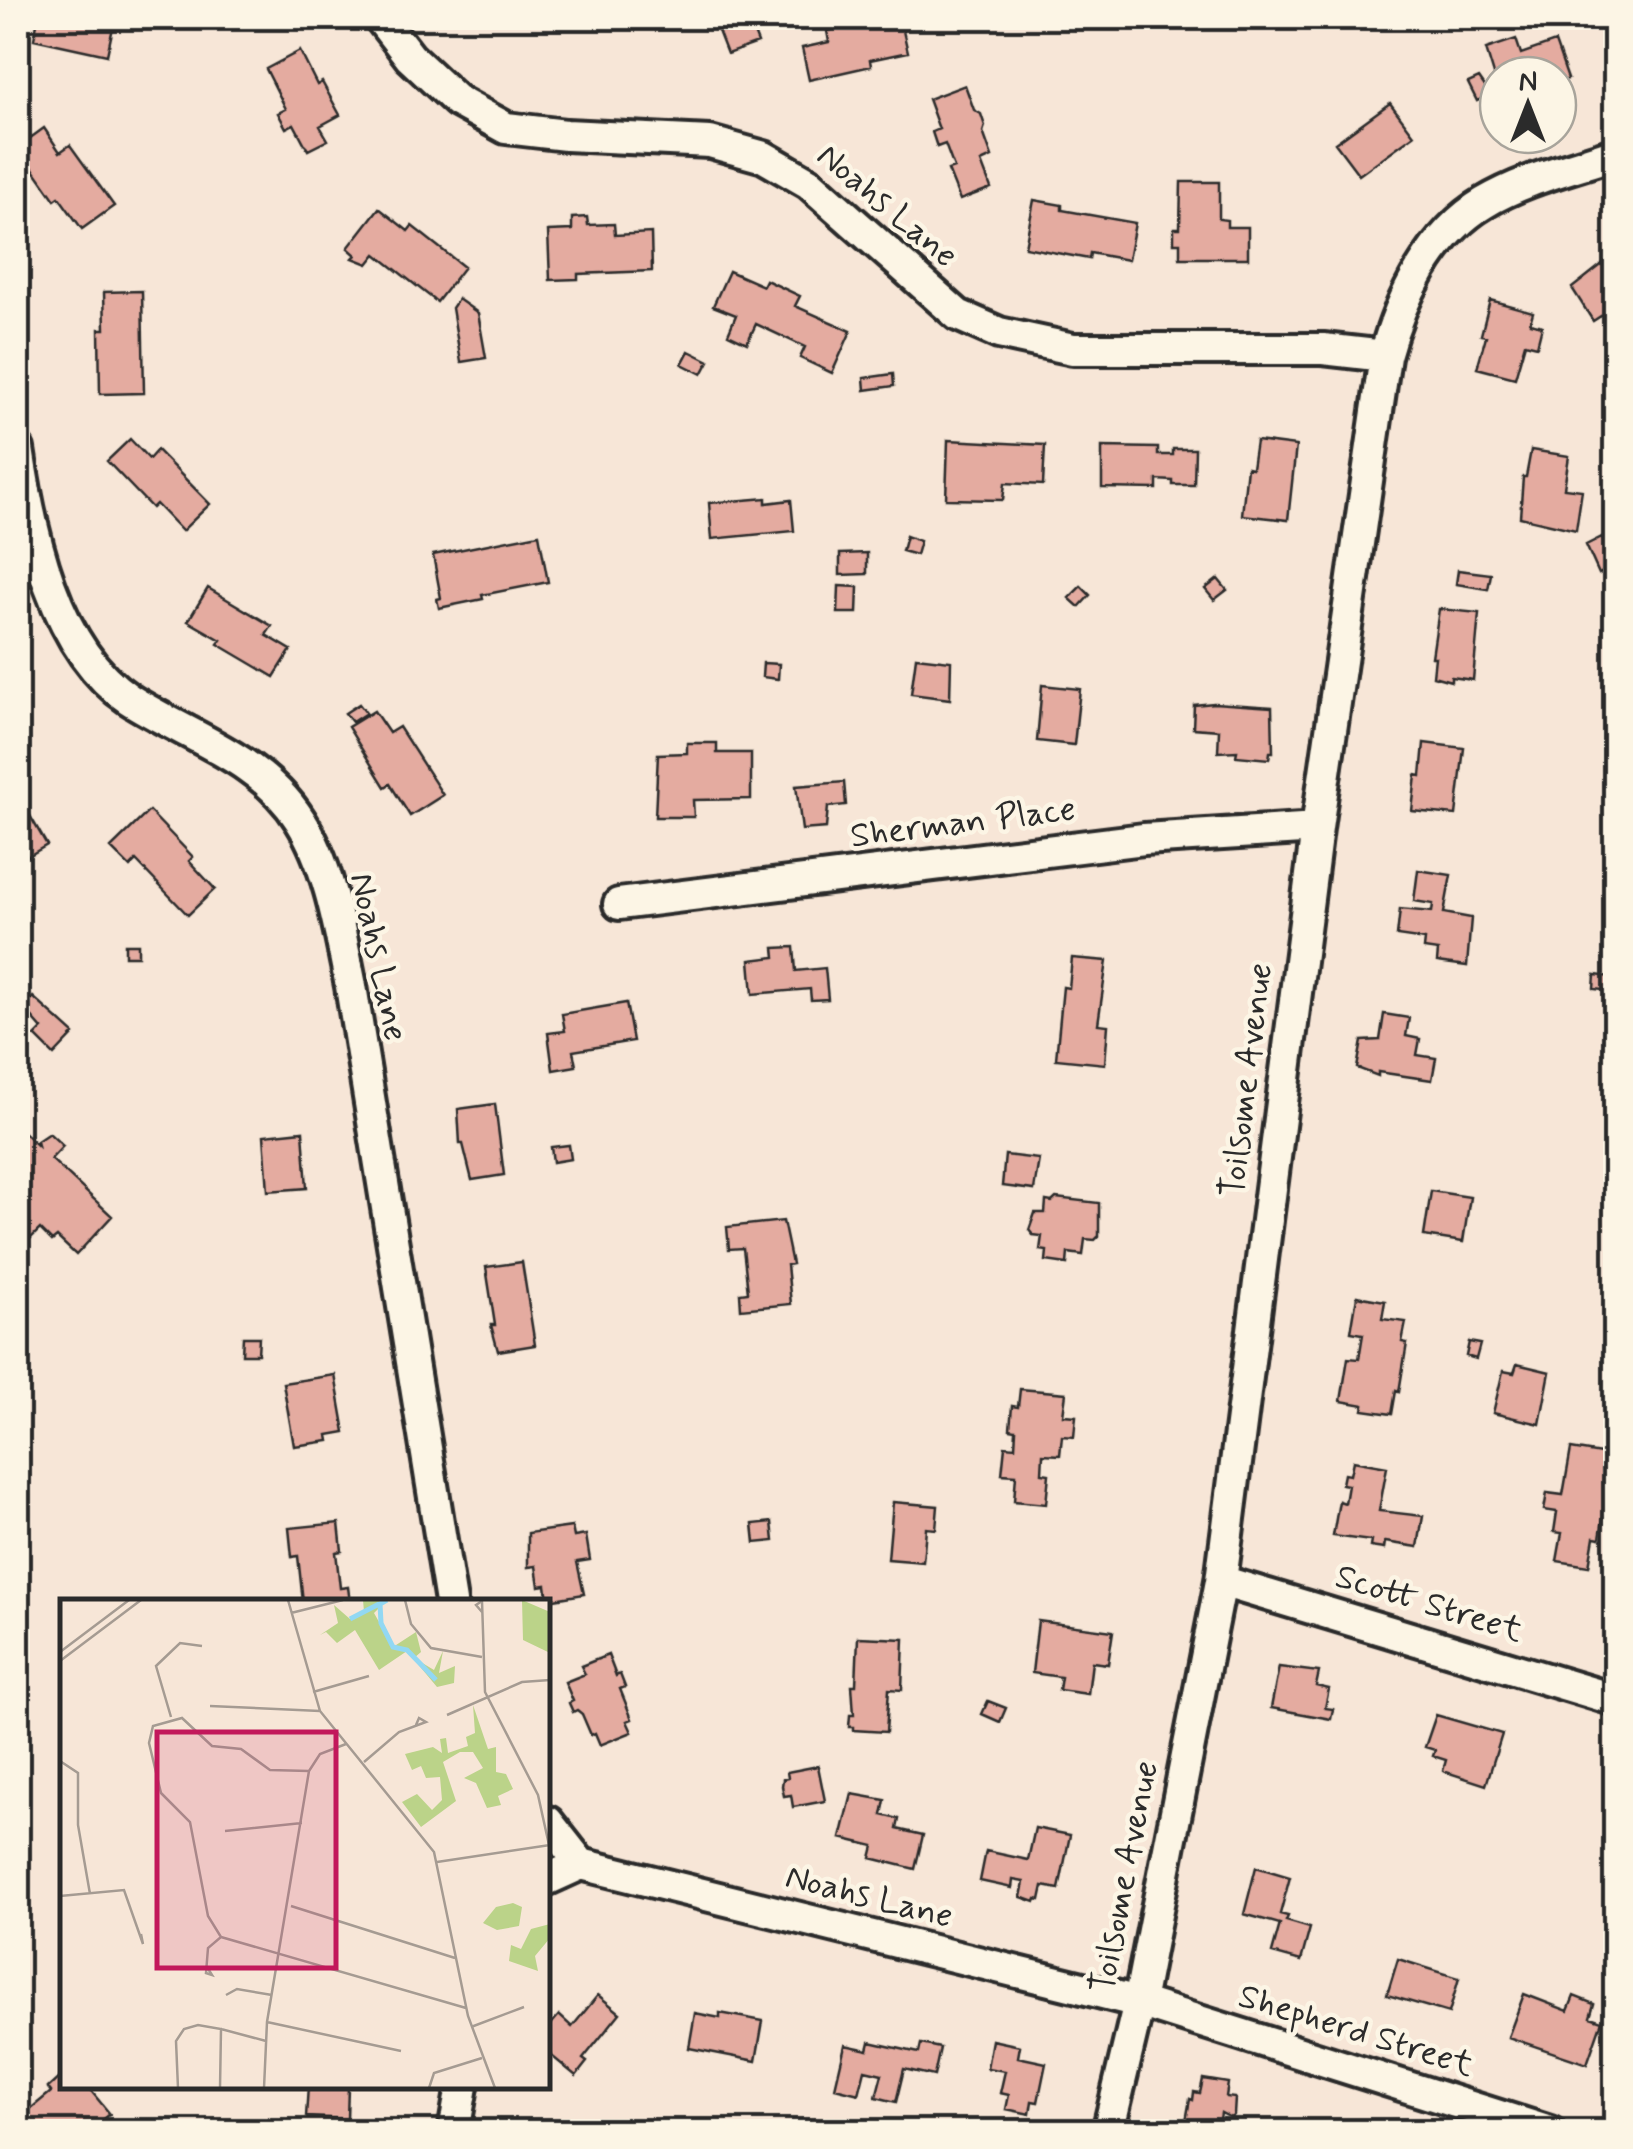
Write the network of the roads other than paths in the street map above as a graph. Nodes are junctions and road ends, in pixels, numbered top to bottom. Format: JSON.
{"nodes":[{"id":1,"x":380,"y":18,"type":"edge"},
{"id":2,"x":1616,"y":153,"type":"edge"},
{"id":3,"x":1385,"y":356,"type":"junction"},
{"id":4,"x":18,"y":449,"type":"edge"},
{"id":5,"x":1317,"y":828,"type":"junction"},
{"id":6,"x":619,"y":904,"type":"dead end"},
{"id":7,"x":1221,"y":1581,"type":"junction"},
{"id":8,"x":451,"y":1599,"type":"edge"},
{"id":9,"x":1616,"y":1700,"type":"edge"},
{"id":10,"x":550,"y":1825,"type":"edge"},
{"id":11,"x":581,"y":1864,"type":"junction"},
{"id":12,"x":550,"y":1878,"type":"edge"},
{"id":13,"x":1139,"y":2002,"type":"junction"},
{"id":14,"x":461,"y":2089,"type":"edge"},
{"id":15,"x":454,"y":2132,"type":"edge"},
{"id":16,"x":1108,"y":2132,"type":"edge"},
{"id":17,"x":1550,"y":2132,"type":"edge"}],
"edges":[{"from":1,"to":3,"type":"street","name":"Noahs Lane"},
{"from":2,"to":3,"type":"street","name":"Toilsome Avenue"},
{"from":3,"to":5,"type":"street","name":"Toilsome Avenue"},
{"from":4,"to":8,"type":"street","name":"Noahs Lane"},
{"from":5,"to":6,"type":"street","name":"Sherman Place"},
{"from":5,"to":7,"type":"street","name":"Toilsome Avenue"},
{"from":7,"to":9,"type":"street","name":"Scott Street"},
{"from":7,"to":13,"type":"street","name":"Toilsome Avenue"},
{"from":10,"to":11,"type":"street"},
{"from":11,"to":12,"type":"street"},
{"from":11,"to":13,"type":"street","name":"Noahs Lane"},
{"from":13,"to":16,"type":"street","name":"Toilsome Avenue"},
{"from":13,"to":17,"type":"street","name":"Shepherd Street"},
{"from":14,"to":15,"type":"street"}]}
